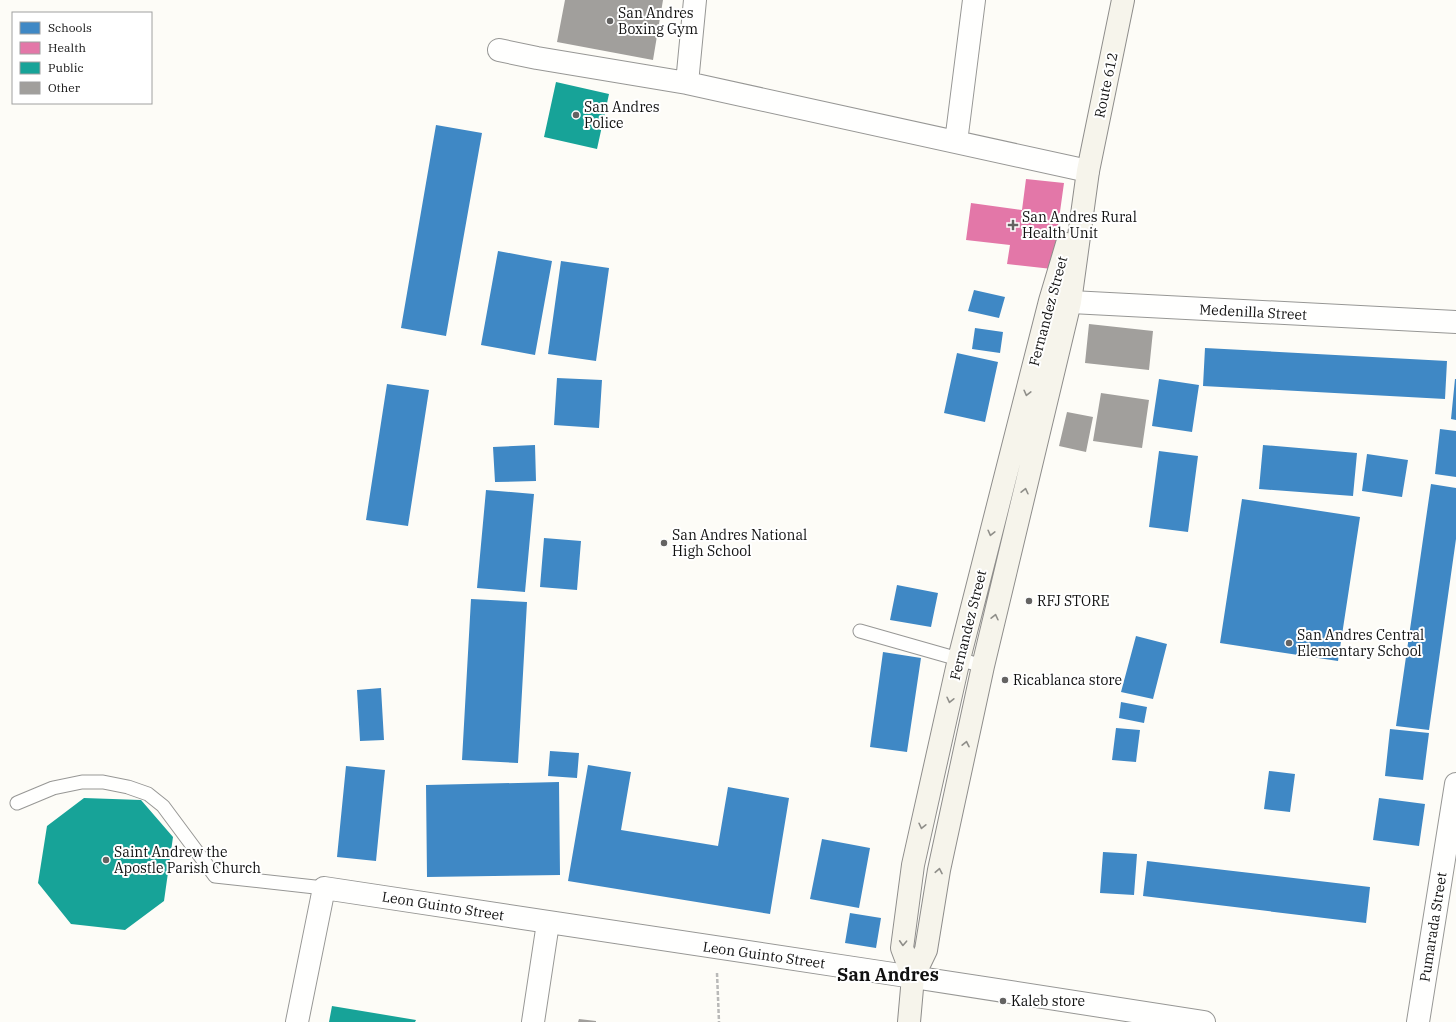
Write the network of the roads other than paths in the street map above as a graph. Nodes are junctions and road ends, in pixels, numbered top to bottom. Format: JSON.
{"nodes":[{"id":1,"x":695,"y":0,"type":"edge"},
{"id":2,"x":974,"y":0,"type":"edge"},
{"id":3,"x":1123,"y":0,"type":"edge"},
{"id":4,"x":499,"y":50,"type":"dead end"},
{"id":5,"x":687,"y":83,"type":"junction"},
{"id":6,"x":956,"y":142,"type":"junction"},
{"id":7,"x":1088,"y":171,"type":"junction"},
{"id":8,"x":1060,"y":302,"type":"junction"},
{"id":9,"x":1456,"y":322,"type":"edge"},
{"id":10,"x":860,"y":631,"type":"dead end"},
{"id":11,"x":959,"y":659,"type":"junction"},
{"id":12,"x":983,"y":666,"type":"junction"},
{"id":13,"x":1456,"y":784,"type":"edge"},
{"id":14,"x":17,"y":803,"type":"dead end"},
{"id":15,"x":1450,"y":861,"type":"edge"},
{"id":16,"x":324,"y":888,"type":"junction"},
{"id":17,"x":548,"y":923,"type":"junction"},
{"id":18,"x":913,"y":977,"type":"junction"},
{"id":19,"x":297,"y":1022,"type":"edge"},
{"id":20,"x":533,"y":1022,"type":"edge"},
{"id":21,"x":909,"y":1022,"type":"edge"},
{"id":22,"x":1204,"y":1022,"type":"edge"},
{"id":23,"x":1418,"y":1022,"type":"edge"}],
"edges":[{"from":1,"to":5,"type":"street"},
{"from":2,"to":6,"type":"street"},
{"from":3,"to":7,"type":"main road","name":"Route 612"},
{"from":4,"to":5,"type":"street"},
{"from":5,"to":6,"type":"street"},
{"from":6,"to":7,"type":"street"},
{"from":7,"to":8,"type":"main road","name":"Fernandez Street"},
{"from":8,"to":9,"type":"street","name":"Medenilla Street"},
{"from":8,"to":11,"type":"main road","name":"Fernandez Street","one_way":true},
{"from":12,"to":8,"type":"main road","name":"Fernandez Street","one_way":true},
{"from":10,"to":11,"type":"lane"},
{"from":11,"to":12,"type":"lane"},
{"from":11,"to":18,"type":"main road","name":"Fernandez Street","one_way":true},
{"from":18,"to":12,"type":"main road","name":"Fernandez Street","one_way":true},
{"from":13,"to":15,"type":"street","name":"Pumarada Street"},
{"from":14,"to":16,"type":"lane"},
{"from":15,"to":23,"type":"street","name":"Pumarada Street"},
{"from":16,"to":17,"type":"street","name":"Leon Guinto Street"},
{"from":16,"to":19,"type":"street"},
{"from":17,"to":18,"type":"street","name":"Leon Guinto Street"},
{"from":17,"to":20,"type":"street"},
{"from":18,"to":21,"type":"main road","name":"Fernandez Street"},
{"from":18,"to":22,"type":"street","name":"Leon Guinto Street"}]}
